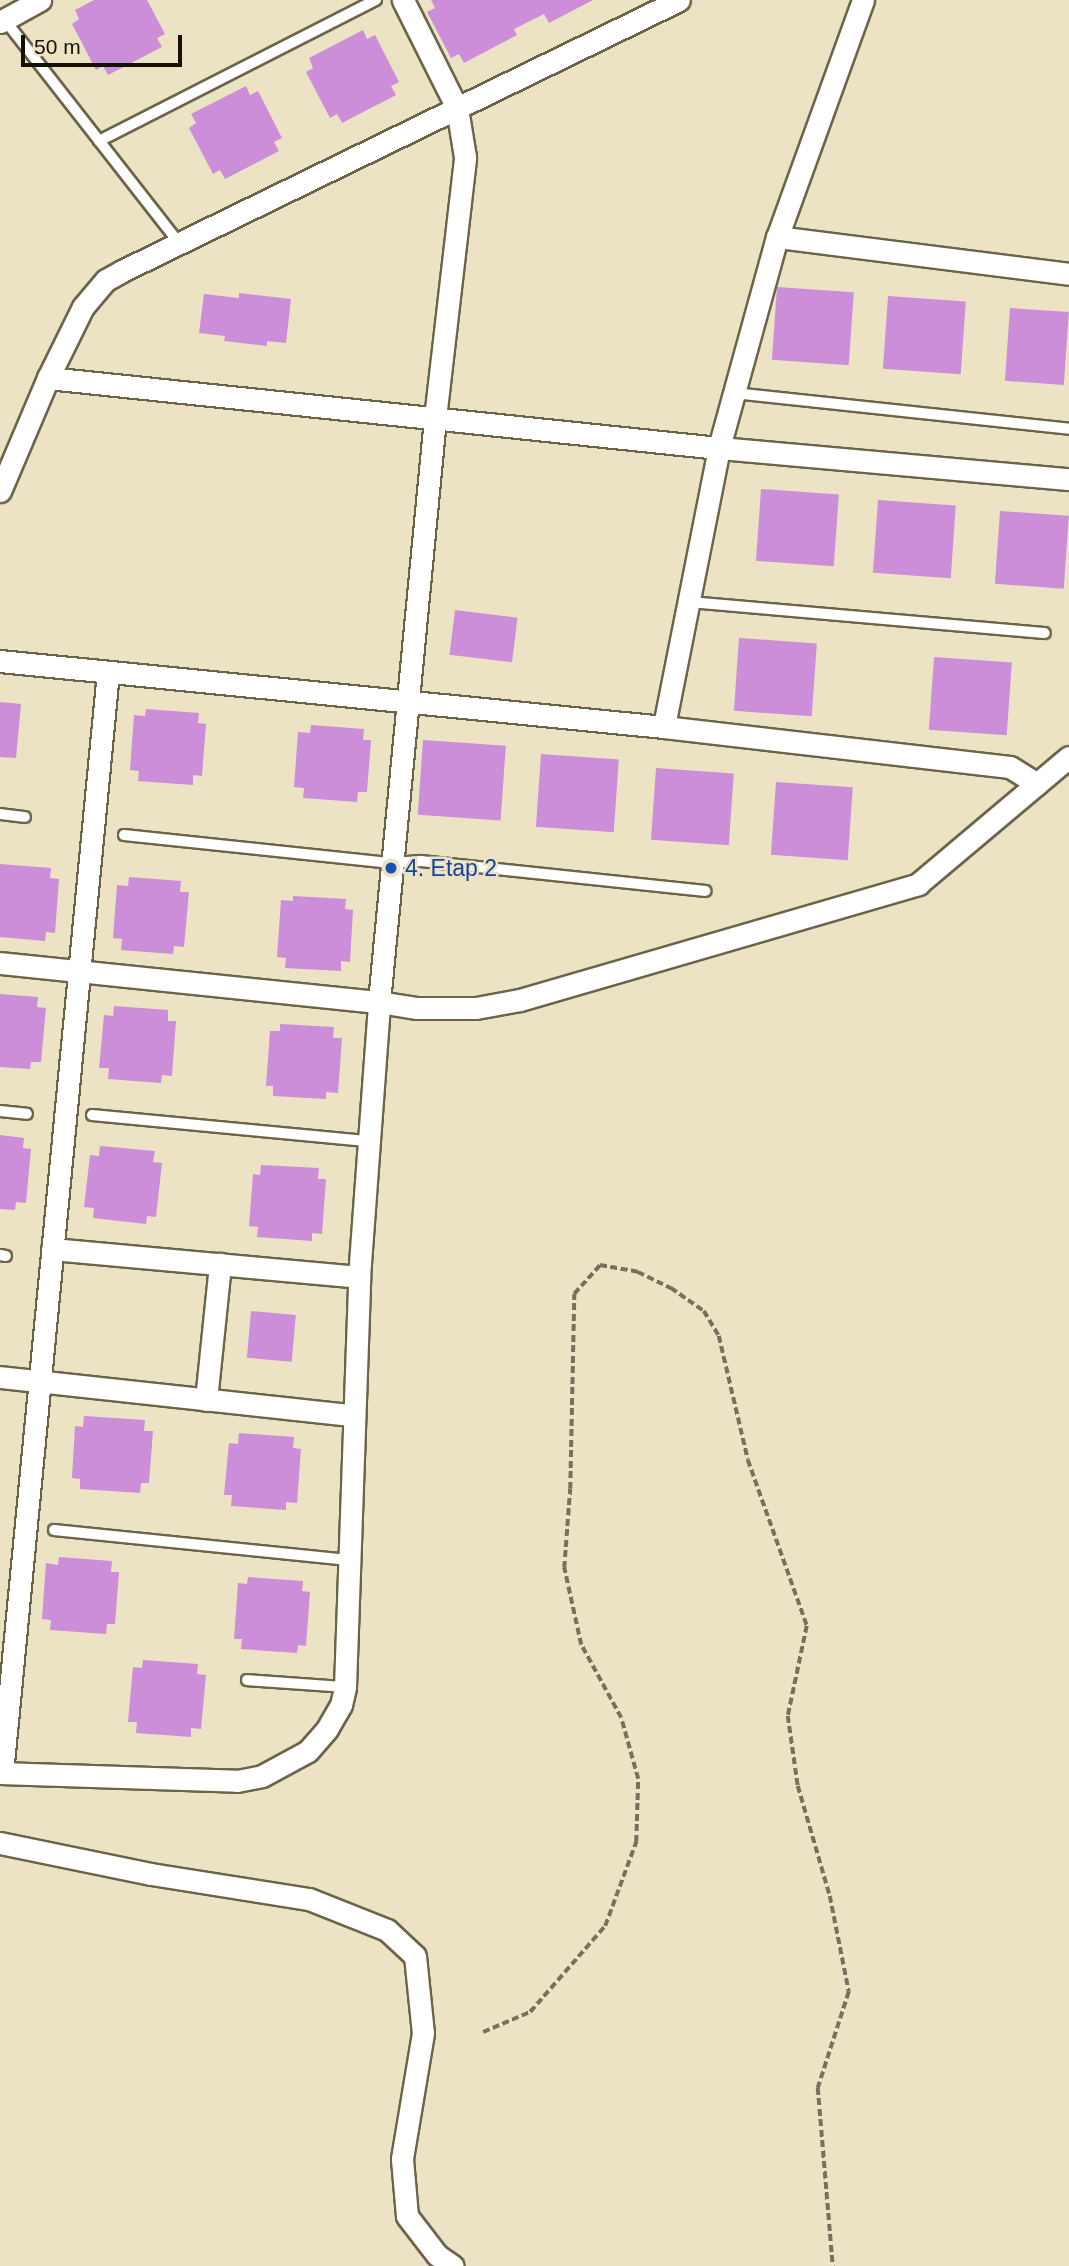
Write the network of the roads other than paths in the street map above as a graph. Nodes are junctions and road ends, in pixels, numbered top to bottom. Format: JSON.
{"nodes":[{"id":1,"x":40,"y":0,"type":"edge"},
{"id":2,"x":376,"y":0,"type":"edge"},
{"id":3,"x":403,"y":0,"type":"edge"},
{"id":4,"x":679,"y":0,"type":"edge"},
{"id":5,"x":863,"y":0,"type":"edge"},
{"id":6,"x":2,"y":20,"type":"edge"},
{"id":7,"x":457,"y":108,"type":"junction"},
{"id":8,"x":99,"y":141,"type":"junction"},
{"id":9,"x":777,"y":237,"type":"junction"},
{"id":10,"x":179,"y":243,"type":"junction"},
{"id":11,"x":1069,"y":274,"type":"edge"},
{"id":12,"x":48,"y":378,"type":"junction"},
{"id":13,"x":734,"y":393,"type":"junction"},
{"id":14,"x":435,"y":418,"type":"junction"},
{"id":15,"x":1069,"y":429,"type":"edge"},
{"id":16,"x":719,"y":448,"type":"junction"},
{"id":17,"x":1069,"y":479,"type":"edge"},
{"id":18,"x":0,"y":491,"type":"edge"},
{"id":19,"x":688,"y":602,"type":"junction"},
{"id":20,"x":1045,"y":633,"type":"dead end"},
{"id":21,"x":0,"y":661,"type":"edge"},
{"id":22,"x":108,"y":672,"type":"junction"},
{"id":23,"x":408,"y":701,"type":"junction"},
{"id":24,"x":664,"y":727,"type":"junction"},
{"id":25,"x":1069,"y":757,"type":"edge"},
{"id":26,"x":1037,"y":784,"type":"junction"},
{"id":27,"x":0,"y":814,"type":"edge"},
{"id":28,"x":25,"y":817,"type":"dead end"},
{"id":29,"x":124,"y":835,"type":"dead end"},
{"id":30,"x":392,"y":863,"type":"junction"},
{"id":31,"x":705,"y":891,"type":"dead end"},
{"id":32,"x":0,"y":963,"type":"edge"},
{"id":33,"x":79,"y":972,"type":"junction"},
{"id":34,"x":379,"y":1002,"type":"junction"},
{"id":35,"x":0,"y":1111,"type":"edge"},
{"id":36,"x":27,"y":1114,"type":"dead end"},
{"id":37,"x":92,"y":1115,"type":"dead end"},
{"id":38,"x":369,"y":1141,"type":"junction"},
{"id":39,"x":52,"y":1249,"type":"junction"},
{"id":40,"x":220,"y":1264,"type":"junction"},
{"id":41,"x":359,"y":1277,"type":"junction"},
{"id":42,"x":0,"y":1377,"type":"edge"},
{"id":43,"x":40,"y":1381,"type":"junction"},
{"id":44,"x":206,"y":1400,"type":"junction"},
{"id":45,"x":352,"y":1415,"type":"junction"},
{"id":46,"x":54,"y":1530,"type":"dead end"},
{"id":47,"x":348,"y":1560,"type":"junction"},
{"id":48,"x":247,"y":1681,"type":"dead end"},
{"id":49,"x":345,"y":1687,"type":"junction"},
{"id":50,"x":1,"y":1773,"type":"edge"},
{"id":51,"x":0,"y":1843,"type":"edge"},
{"id":52,"x":453,"y":2266,"type":"edge"}],
"edges":[{"from":1,"to":6,"type":"street"},
{"from":2,"to":8,"type":"lane"},
{"from":3,"to":7,"type":"street"},
{"from":4,"to":7,"type":"street"},
{"from":5,"to":9,"type":"street"},
{"from":6,"to":8,"type":"lane"},
{"from":7,"to":10,"type":"street"},
{"from":7,"to":14,"type":"street"},
{"from":8,"to":10,"type":"lane"},
{"from":9,"to":11,"type":"street"},
{"from":9,"to":13,"type":"street"},
{"from":10,"to":12,"type":"street"},
{"from":12,"to":14,"type":"street"},
{"from":12,"to":18,"type":"street"},
{"from":13,"to":15,"type":"lane"},
{"from":13,"to":16,"type":"street"},
{"from":14,"to":16,"type":"street"},
{"from":14,"to":23,"type":"street"},
{"from":16,"to":17,"type":"street"},
{"from":16,"to":19,"type":"street"},
{"from":19,"to":20,"type":"lane"},
{"from":19,"to":24,"type":"street"},
{"from":21,"to":22,"type":"street"},
{"from":22,"to":23,"type":"street"},
{"from":22,"to":33,"type":"street"},
{"from":23,"to":24,"type":"street"},
{"from":23,"to":30,"type":"street"},
{"from":24,"to":26,"type":"street"},
{"from":25,"to":26,"type":"street"},
{"from":26,"to":34,"type":"street"},
{"from":27,"to":28,"type":"lane"},
{"from":29,"to":30,"type":"lane"},
{"from":30,"to":31,"type":"lane"},
{"from":30,"to":34,"type":"street"},
{"from":32,"to":33,"type":"street"},
{"from":33,"to":34,"type":"street"},
{"from":33,"to":39,"type":"street"},
{"from":34,"to":38,"type":"street"},
{"from":35,"to":36,"type":"lane"},
{"from":37,"to":38,"type":"lane"},
{"from":38,"to":41,"type":"street"},
{"from":39,"to":40,"type":"street"},
{"from":39,"to":43,"type":"street"},
{"from":40,"to":41,"type":"street"},
{"from":40,"to":44,"type":"street"},
{"from":41,"to":45,"type":"street"},
{"from":42,"to":43,"type":"street"},
{"from":43,"to":44,"type":"street"},
{"from":43,"to":50,"type":"street"},
{"from":44,"to":45,"type":"street"},
{"from":45,"to":47,"type":"street"},
{"from":46,"to":47,"type":"lane"},
{"from":47,"to":49,"type":"street"},
{"from":48,"to":49,"type":"lane"},
{"from":49,"to":50,"type":"street"},
{"from":51,"to":52,"type":"street"}]}
